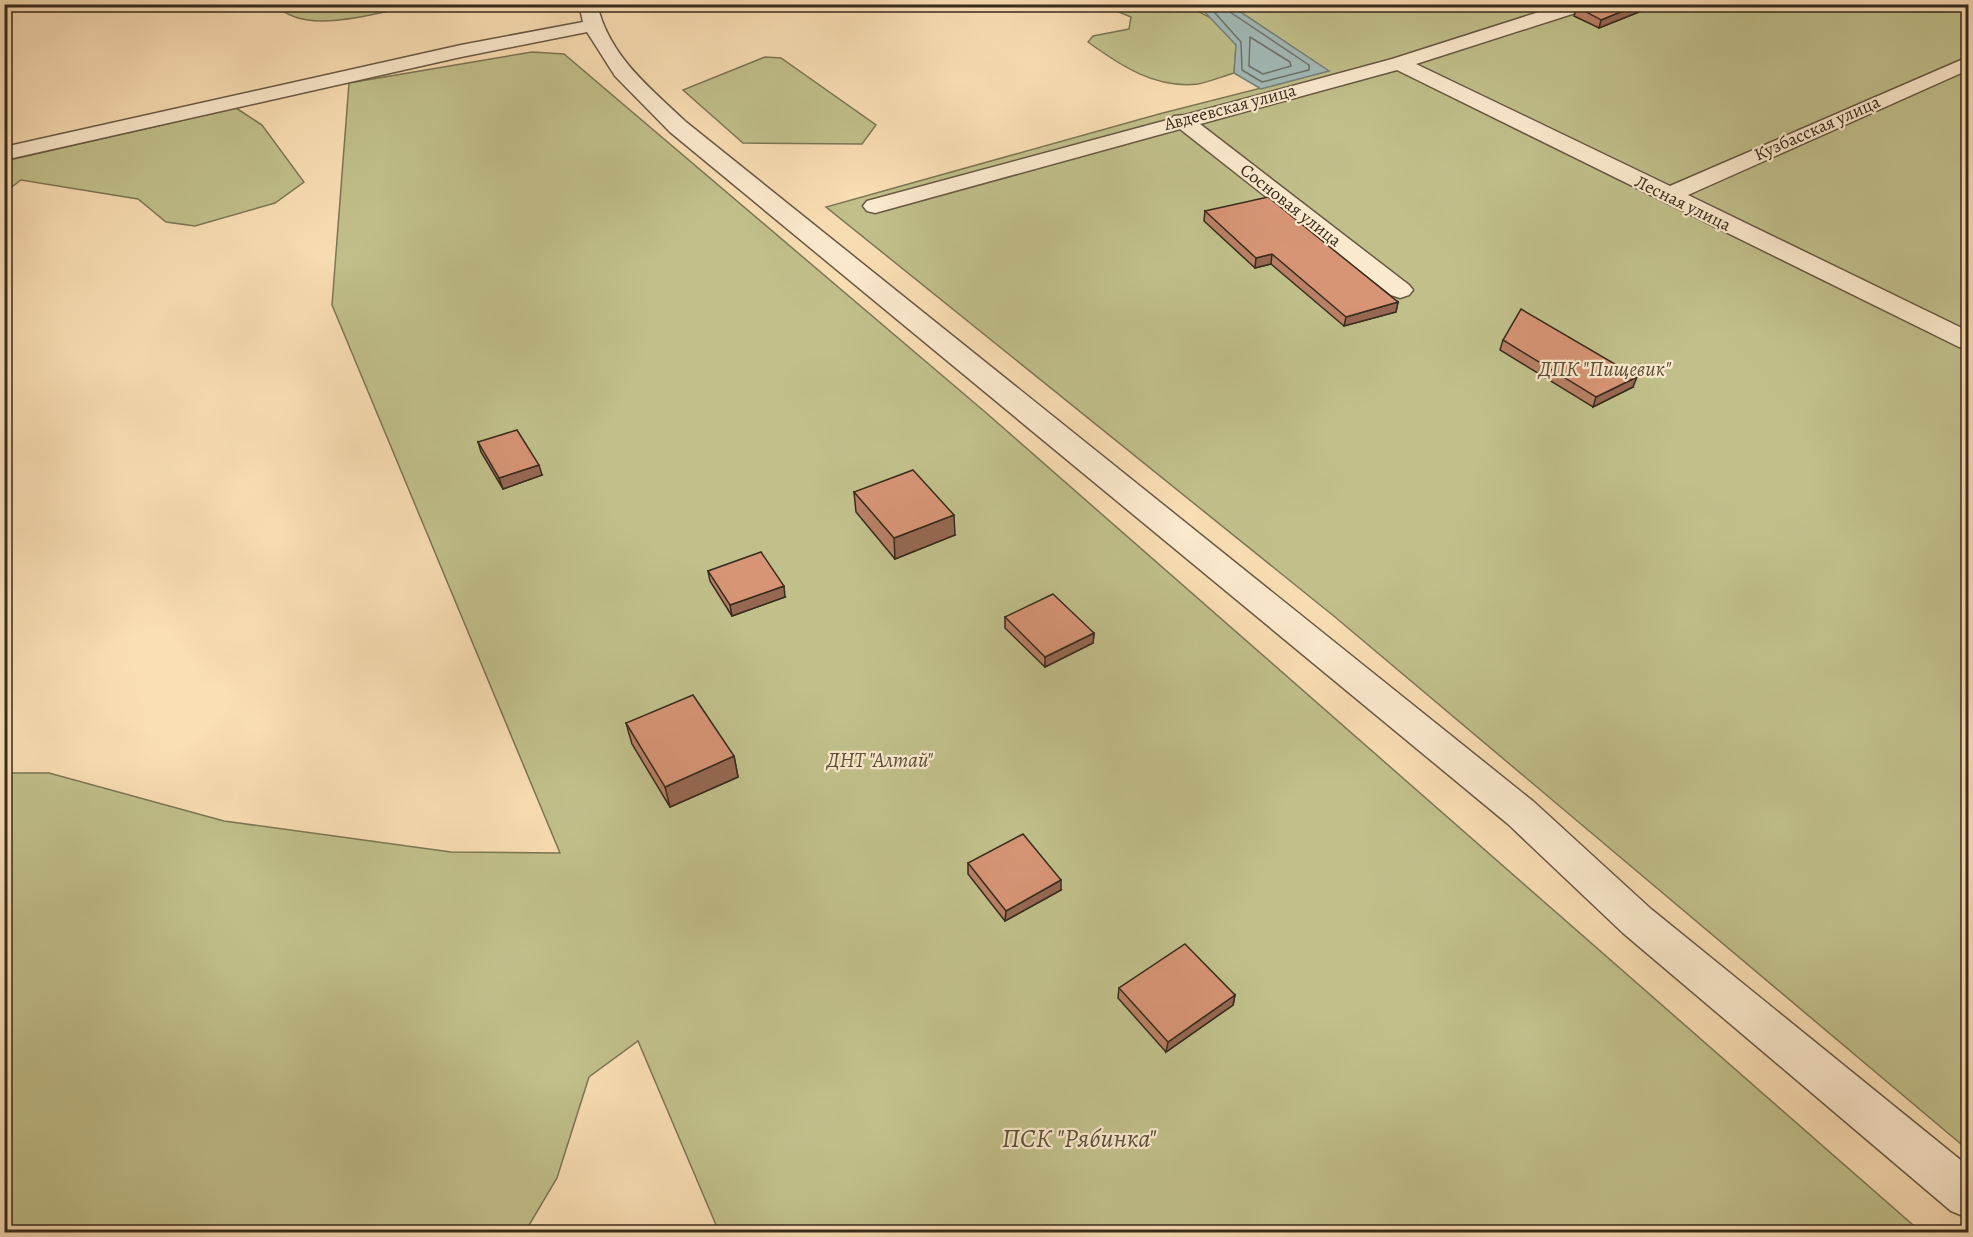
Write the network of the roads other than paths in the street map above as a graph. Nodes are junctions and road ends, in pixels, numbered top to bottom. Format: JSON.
{"nodes":[{"id":1,"x":1520,"y":4,"type":"edge"},
{"id":2,"x":1584,"y":4,"type":"edge"},
{"id":3,"x":589,"y":15,"type":"edge"},
{"id":4,"x":1548,"y":17,"type":"junction"},
{"id":5,"x":1399,"y":63,"type":"junction"},
{"id":6,"x":1968,"y":63,"type":"edge"},
{"id":7,"x":1181,"y":120,"type":"junction"},
{"id":8,"x":4,"y":154,"type":"edge"},
{"id":9,"x":1667,"y":196,"type":"junction"},
{"id":10,"x":875,"y":206,"type":"dead end"},
{"id":11,"x":1400,"y":290,"type":"dead end"},
{"id":12,"x":1968,"y":341,"type":"edge"},
{"id":13,"x":1968,"y":1195,"type":"edge"}],
"edges":[{"from":1,"to":4,"type":"street"},
{"from":2,"to":4,"type":"street","name":"Авдеевская улица"},
{"from":3,"to":8,"type":"street"},
{"from":3,"to":13,"type":"street"},
{"from":4,"to":5,"type":"street","name":"Авдеевская улица"},
{"from":5,"to":7,"type":"street","name":"Авдеевская улица"},
{"from":5,"to":9,"type":"street","name":"Лесная улица"},
{"from":6,"to":9,"type":"street","name":"Кузбасская улица"},
{"from":7,"to":10,"type":"street","name":"Авдеевская улица"},
{"from":7,"to":11,"type":"street","name":"Сосновая улица"},
{"from":9,"to":12,"type":"street","name":"Лесная улица"}]}
